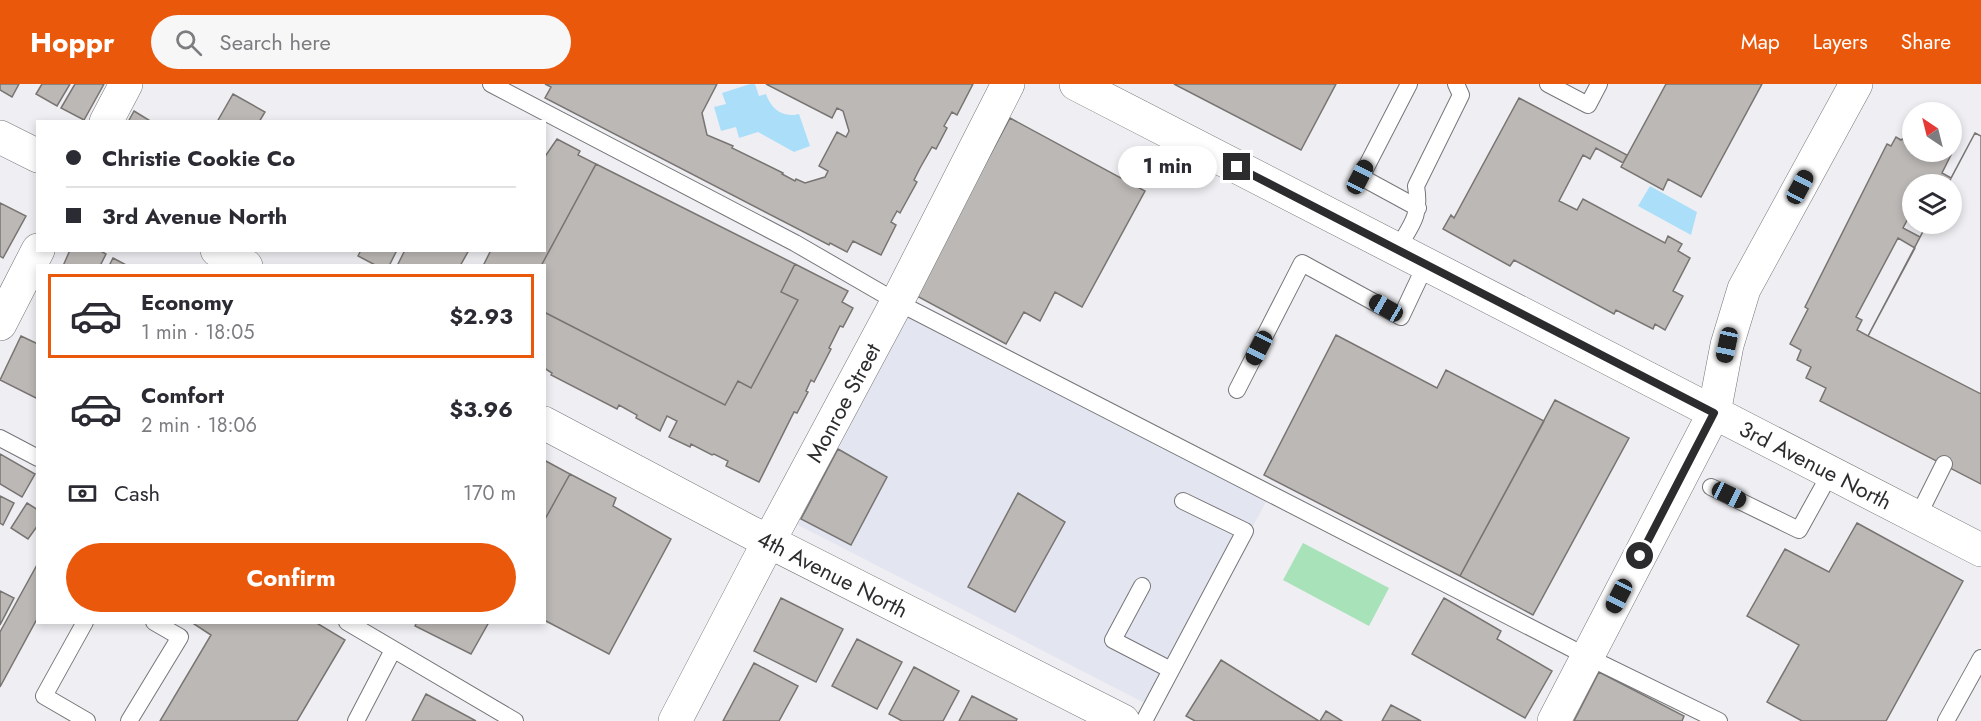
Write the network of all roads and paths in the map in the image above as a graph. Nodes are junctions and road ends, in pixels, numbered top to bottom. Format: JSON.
{"nodes":[{"id":1,"x":126,"y":84,"type":"edge"},
{"id":2,"x":490,"y":84,"type":"edge"},
{"id":3,"x":1008,"y":84,"type":"edge"},
{"id":4,"x":1076,"y":84,"type":"edge"},
{"id":5,"x":1409,"y":84,"type":"edge"},
{"id":6,"x":1456,"y":84,"type":"edge"},
{"id":7,"x":1548,"y":84,"type":"edge"},
{"id":8,"x":1599,"y":84,"type":"edge"},
{"id":9,"x":1856,"y":84,"type":"edge"},
{"id":10,"x":107,"y":120,"type":"edge"},
{"id":11,"x":0,"y":137,"type":"edge"},
{"id":12,"x":36,"y":155,"type":"edge"},
{"id":13,"x":1418,"y":208,"type":"junction"},
{"id":14,"x":1397,"y":249,"type":"junction"},
{"id":15,"x":37,"y":252,"type":"edge"},
{"id":16,"x":221,"y":252,"type":"edge"},
{"id":17,"x":242,"y":264,"type":"edge"},
{"id":18,"x":1426,"y":264,"type":"junction"},
{"id":19,"x":897,"y":302,"type":"junction"},
{"id":20,"x":0,"y":324,"type":"edge"},
{"id":21,"x":1237,"y":390,"type":"dead end"},
{"id":22,"x":1714,"y":413,"type":"junction"},
{"id":23,"x":546,"y":424,"type":"edge"},
{"id":24,"x":0,"y":438,"type":"edge"},
{"id":25,"x":36,"y":457,"type":"edge"},
{"id":26,"x":1944,"y":464,"type":"dead end"},
{"id":27,"x":1831,"y":472,"type":"junction"},
{"id":28,"x":1712,"y":487,"type":"dead end"},
{"id":29,"x":1183,"y":501,"type":"dead end"},
{"id":30,"x":1917,"y":518,"type":"junction"},
{"id":31,"x":769,"y":541,"type":"junction"},
{"id":32,"x":1981,"y":550,"type":"edge"},
{"id":33,"x":1142,"y":586,"type":"dead end"},
{"id":34,"x":85,"y":624,"type":"edge"},
{"id":35,"x":157,"y":624,"type":"edge"},
{"id":36,"x":350,"y":624,"type":"edge"},
{"id":37,"x":393,"y":650,"type":"junction"},
{"id":38,"x":1588,"y":657,"type":"junction"},
{"id":39,"x":1981,"y":658,"type":"edge"},
{"id":40,"x":1171,"y":670,"type":"junction"},
{"id":41,"x":87,"y":721,"type":"edge"},
{"id":42,"x":129,"y":721,"type":"edge"},
{"id":43,"x":356,"y":721,"type":"edge"},
{"id":44,"x":515,"y":721,"type":"edge"},
{"id":45,"x":675,"y":721,"type":"edge"},
{"id":46,"x":1123,"y":721,"type":"edge"},
{"id":47,"x":1144,"y":721,"type":"edge"},
{"id":48,"x":1554,"y":721,"type":"edge"},
{"id":49,"x":1719,"y":721,"type":"edge"},
{"id":50,"x":1946,"y":721,"type":"edge"}],
"edges":[{"from":1,"to":10,"type":"street"},
{"from":2,"to":19,"type":"lane"},
{"from":3,"to":19,"type":"street","name":"Monroe Street"},
{"from":4,"to":14,"type":"street","name":"3rd Avenue North"},
{"from":5,"to":13,"type":"lane"},
{"from":6,"to":13,"type":"lane"},
{"from":7,"to":8,"type":"lane"},
{"from":9,"to":22,"type":"street"},
{"from":11,"to":12,"type":"street"},
{"from":13,"to":14,"type":"lane"},
{"from":14,"to":18,"type":"street","name":"3rd Avenue North"},
{"from":15,"to":20,"type":"street"},
{"from":16,"to":17,"type":"street"},
{"from":18,"to":21,"type":"lane"},
{"from":18,"to":22,"type":"street","name":"3rd Avenue North"},
{"from":19,"to":31,"type":"street","name":"Monroe Street"},
{"from":19,"to":38,"type":"lane"},
{"from":22,"to":27,"type":"street","name":"3rd Avenue North"},
{"from":22,"to":38,"type":"street"},
{"from":23,"to":31,"type":"street","name":"4th Avenue North"},
{"from":24,"to":25,"type":"lane"},
{"from":26,"to":30,"type":"lane"},
{"from":27,"to":28,"type":"lane"},
{"from":27,"to":30,"type":"street","name":"3rd Avenue North"},
{"from":29,"to":40,"type":"lane"},
{"from":30,"to":32,"type":"street","name":"3rd Avenue North"},
{"from":31,"to":45,"type":"street","name":"Monroe Street"},
{"from":31,"to":46,"type":"street","name":"4th Avenue North"},
{"from":33,"to":40,"type":"lane"},
{"from":34,"to":41,"type":"lane"},
{"from":35,"to":42,"type":"lane"},
{"from":36,"to":37,"type":"lane"},
{"from":37,"to":43,"type":"lane"},
{"from":37,"to":44,"type":"lane"},
{"from":38,"to":48,"type":"street"},
{"from":38,"to":49,"type":"lane"},
{"from":39,"to":50,"type":"lane"},
{"from":40,"to":47,"type":"lane"}]}
